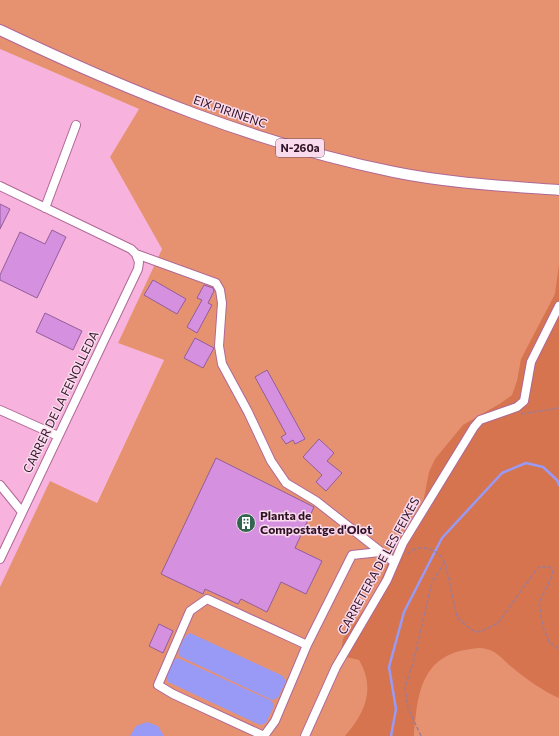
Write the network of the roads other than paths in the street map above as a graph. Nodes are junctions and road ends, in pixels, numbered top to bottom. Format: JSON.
{"nodes":[{"id":1,"x":0,"y":23,"type":"edge"},
{"id":2,"x":0,"y":30,"type":"edge"},
{"id":3,"x":54,"y":55,"type":"junction"},
{"id":4,"x":76,"y":125,"type":"dead end"},
{"id":5,"x":0,"y":186,"type":"edge"},
{"id":6,"x":559,"y":190,"type":"edge"},
{"id":7,"x":45,"y":208,"type":"junction"},
{"id":8,"x":136,"y":254,"type":"junction"},
{"id":9,"x":559,"y":306,"type":"edge"},
{"id":10,"x":0,"y":410,"type":"edge"},
{"id":11,"x":58,"y":436,"type":"junction"},
{"id":12,"x":0,"y":485,"type":"edge"},
{"id":13,"x":22,"y":512,"type":"junction"},
{"id":14,"x":380,"y":552,"type":"junction"},
{"id":15,"x":0,"y":558,"type":"edge"},
{"id":16,"x":394,"y":562,"type":"junction"},
{"id":17,"x":307,"y":645,"type":"junction"},
{"id":18,"x":264,"y":736,"type":"edge"},
{"id":19,"x":305,"y":736,"type":"edge"}],
"edges":[{"from":1,"to":3,"type":"main road","number":"N-260a"},
{"from":2,"to":3,"type":"main road","name":"EIX PIRINENC","number":"N-260a"},
{"from":3,"to":6,"type":"main road","name":"EIX PIRINENC","number":"N-260a"},
{"from":4,"to":7,"type":"street"},
{"from":5,"to":7,"type":"street"},
{"from":7,"to":8,"type":"street"},
{"from":8,"to":11,"type":"street","name":"CARRER DE LA FENOLLEDA"},
{"from":8,"to":14,"type":"street"},
{"from":9,"to":16,"type":"street","name":"CARRETERA DE LES FEIXES"},
{"from":10,"to":11,"type":"street"},
{"from":11,"to":13,"type":"street","name":"CARRER DE LA FENOLLEDA"},
{"from":12,"to":13,"type":"street"},
{"from":13,"to":15,"type":"street","name":"CARRER DE LA FENOLLEDA"},
{"from":14,"to":16,"type":"street"},
{"from":14,"to":17,"type":"street"},
{"from":16,"to":19,"type":"street","name":"CARRETERA DE LES FEIXES"},
{"from":17,"to":18,"type":"street"},
{"from":17,"to":18,"type":"street"}]}
